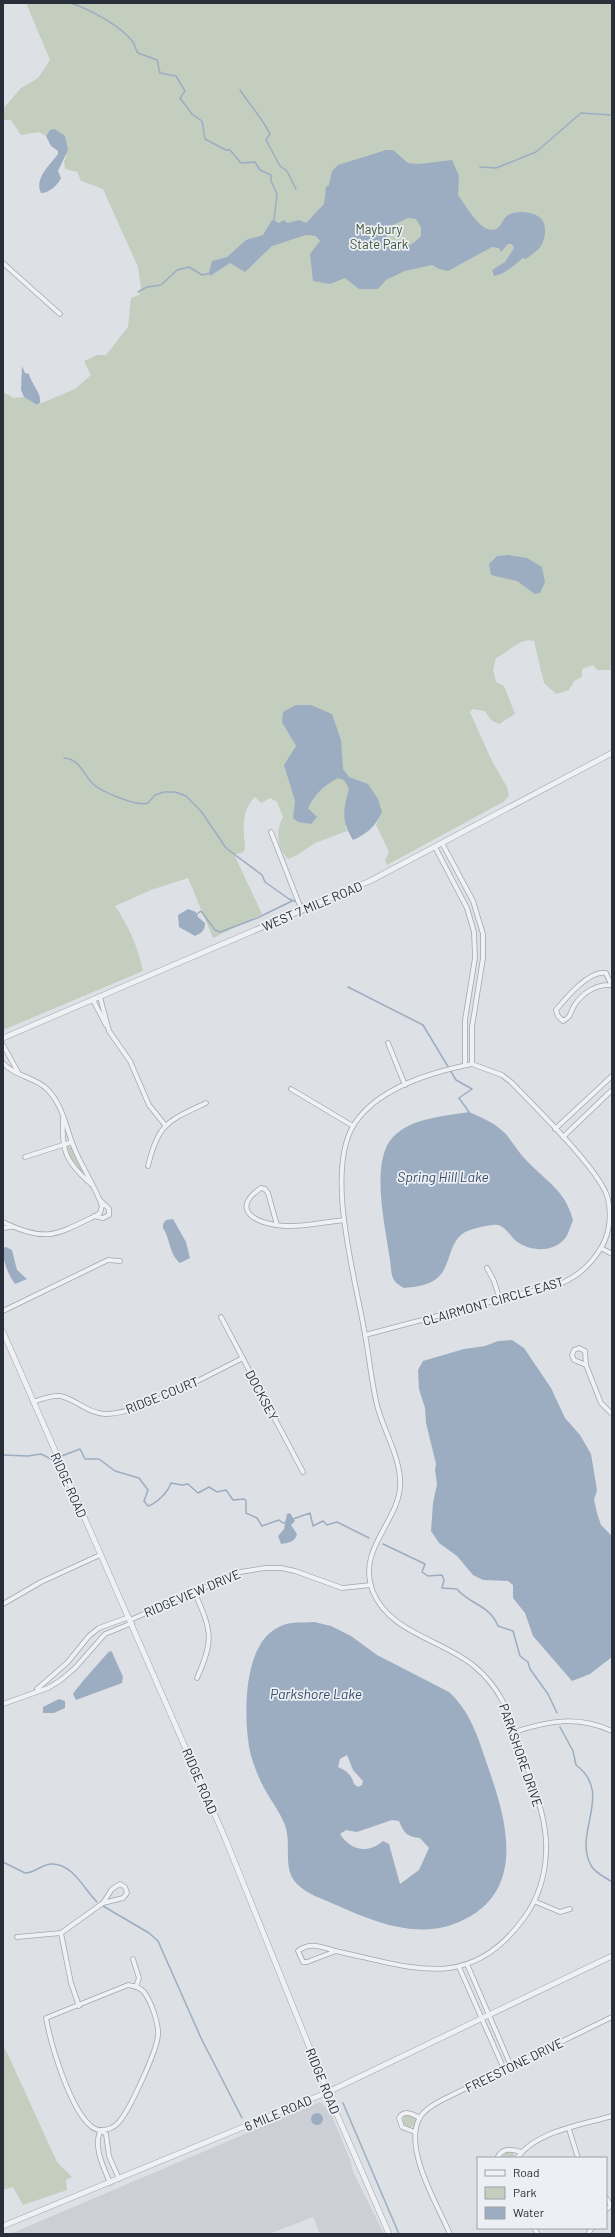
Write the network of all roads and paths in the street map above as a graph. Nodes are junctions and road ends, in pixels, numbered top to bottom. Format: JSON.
{"nodes":[{"id":1,"x":3,"y":263,"type":"edge"},
{"id":2,"x":60,"y":314,"type":"dead end"},
{"id":3,"x":611,"y":755,"type":"edge"},
{"id":4,"x":271,"y":832,"type":"dead end"},
{"id":5,"x":442,"y":843,"type":"junction"},
{"id":6,"x":435,"y":847,"type":"junction"},
{"id":7,"x":469,"y":893,"type":"junction"},
{"id":8,"x":462,"y":897,"type":"junction"},
{"id":9,"x":302,"y":911,"type":"junction"},
{"id":10,"x":484,"y":943,"type":"junction"},
{"id":11,"x":476,"y":944,"type":"junction"},
{"id":12,"x":612,"y":985,"type":"edge"},
{"id":13,"x":100,"y":997,"type":"junction"},
{"id":14,"x":93,"y":1000,"type":"junction"},
{"id":15,"x":468,"y":1002,"type":"junction"},
{"id":16,"x":476,"y":1002,"type":"junction"},
{"id":17,"x":107,"y":1027,"type":"junction"},
{"id":18,"x":3,"y":1038,"type":"edge"},
{"id":19,"x":388,"y":1042,"type":"dead end"},
{"id":20,"x":3,"y":1045,"type":"edge"},
{"id":21,"x":3,"y":1063,"type":"edge"},
{"id":22,"x":472,"y":1064,"type":"junction"},
{"id":23,"x":465,"y":1065,"type":"junction"},
{"id":24,"x":18,"y":1072,"type":"junction"},
{"id":25,"x":612,"y":1077,"type":"edge"},
{"id":26,"x":405,"y":1085,"type":"junction"},
{"id":27,"x":291,"y":1089,"type":"dead end"},
{"id":28,"x":612,"y":1090,"type":"edge"},
{"id":29,"x":590,"y":1096,"type":"junction"},
{"id":30,"x":206,"y":1104,"type":"dead end"},
{"id":31,"x":597,"y":1104,"type":"junction"},
{"id":32,"x":63,"y":1117,"type":"junction"},
{"id":33,"x":165,"y":1125,"type":"junction"},
{"id":34,"x":353,"y":1126,"type":"junction"},
{"id":35,"x":555,"y":1129,"type":"junction"},
{"id":36,"x":563,"y":1137,"type":"junction"},
{"id":37,"x":72,"y":1142,"type":"junction"},
{"id":38,"x":63,"y":1145,"type":"junction"},
{"id":39,"x":25,"y":1157,"type":"dead end"},
{"id":40,"x":148,"y":1166,"type":"dead end"},
{"id":41,"x":93,"y":1186,"type":"junction"},
{"id":42,"x":100,"y":1201,"type":"junction"},
{"id":43,"x":94,"y":1216,"type":"junction"},
{"id":44,"x":344,"y":1220,"type":"junction"},
{"id":45,"x":3,"y":1222,"type":"edge"},
{"id":46,"x":277,"y":1225,"type":"junction"},
{"id":47,"x":12,"y":1227,"type":"junction"},
{"id":48,"x":3,"y":1228,"type":"edge"},
{"id":49,"x":601,"y":1248,"type":"junction"},
{"id":50,"x":612,"y":1254,"type":"edge"},
{"id":51,"x":120,"y":1261,"type":"dead end"},
{"id":52,"x":487,"y":1268,"type":"dead end"},
{"id":53,"x":500,"y":1300,"type":"junction"},
{"id":54,"x":3,"y":1311,"type":"edge"},
{"id":55,"x":221,"y":1317,"type":"dead end"},
{"id":56,"x":3,"y":1332,"type":"edge"},
{"id":57,"x":365,"y":1335,"type":"junction"},
{"id":58,"x":242,"y":1358,"type":"junction"},
{"id":59,"x":586,"y":1365,"type":"dead end"},
{"id":60,"x":33,"y":1402,"type":"junction"},
{"id":61,"x":612,"y":1414,"type":"edge"},
{"id":62,"x":303,"y":1472,"type":"dead end"},
{"id":63,"x":100,"y":1555,"type":"junction"},
{"id":64,"x":371,"y":1585,"type":"junction"},
{"id":65,"x":194,"y":1592,"type":"junction"},
{"id":66,"x":3,"y":1604,"type":"edge"},
{"id":67,"x":130,"y":1620,"type":"junction"},
{"id":68,"x":73,"y":1656,"type":"junction"},
{"id":69,"x":80,"y":1662,"type":"junction"},
{"id":70,"x":197,"y":1678,"type":"dead end"},
{"id":71,"x":36,"y":1691,"type":"junction"},
{"id":72,"x":3,"y":1704,"type":"edge"},
{"id":73,"x":612,"y":1731,"type":"edge"},
{"id":74,"x":514,"y":1732,"type":"junction"},
{"id":75,"x":534,"y":1901,"type":"junction"},
{"id":76,"x":103,"y":1903,"type":"junction"},
{"id":77,"x":570,"y":1909,"type":"dead end"},
{"id":78,"x":61,"y":1933,"type":"junction"},
{"id":79,"x":17,"y":1936,"type":"dead end"},
{"id":80,"x":336,"y":1951,"type":"junction"},
{"id":81,"x":612,"y":1956,"type":"edge"},
{"id":82,"x":133,"y":1959,"type":"dead end"},
{"id":83,"x":467,"y":1964,"type":"junction"},
{"id":84,"x":459,"y":1967,"type":"junction"},
{"id":85,"x":136,"y":1986,"type":"junction"},
{"id":86,"x":80,"y":2006,"type":"junction"},
{"id":87,"x":489,"y":2015,"type":"junction"},
{"id":88,"x":612,"y":2017,"type":"edge"},
{"id":89,"x":482,"y":2019,"type":"junction"},
{"id":90,"x":511,"y":2066,"type":"junction"},
{"id":91,"x":504,"y":2069,"type":"junction"},
{"id":92,"x":328,"y":2092,"type":"junction"},
{"id":93,"x":612,"y":2116,"type":"edge"},
{"id":94,"x":420,"y":2118,"type":"junction"},
{"id":95,"x":569,"y":2129,"type":"junction"},
{"id":96,"x":100,"y":2130,"type":"junction"},
{"id":97,"x":415,"y":2132,"type":"junction"},
{"id":98,"x":521,"y":2152,"type":"junction"},
{"id":99,"x":498,"y":2157,"type":"edge"},
{"id":100,"x":518,"y":2157,"type":"edge"},
{"id":101,"x":578,"y":2157,"type":"edge"},
{"id":102,"x":119,"y":2179,"type":"junction"},
{"id":103,"x":110,"y":2183,"type":"junction"},
{"id":104,"x":3,"y":2226,"type":"edge"},
{"id":105,"x":389,"y":2234,"type":"edge"},
{"id":106,"x":450,"y":2234,"type":"edge"}],
"edges":[{"from":1,"to":2,"type":"street"},
{"from":3,"to":5,"type":"street","name":"WEST 7 MILE ROAD"},
{"from":4,"to":9,"type":"street"},
{"from":5,"to":6,"type":"street","name":"WEST 7 MILE ROAD"},
{"from":5,"to":7,"type":"street"},
{"from":6,"to":8,"type":"street"},
{"from":6,"to":9,"type":"street","name":"WEST 7 MILE ROAD"},
{"from":7,"to":8,"type":"street"},
{"from":7,"to":10,"type":"street"},
{"from":8,"to":11,"type":"street"},
{"from":9,"to":13,"type":"street","name":"WEST 7 MILE ROAD"},
{"from":10,"to":11,"type":"street"},
{"from":10,"to":16,"type":"street"},
{"from":11,"to":15,"type":"street"},
{"from":12,"to":12,"type":"street"},
{"from":13,"to":14,"type":"street","name":"WEST 7 MILE ROAD"},
{"from":13,"to":17,"type":"street"},
{"from":14,"to":17,"type":"street"},
{"from":14,"to":18,"type":"street","name":"WEST 7 MILE ROAD"},
{"from":15,"to":16,"type":"street"},
{"from":15,"to":23,"type":"street"},
{"from":16,"to":22,"type":"street"},
{"from":17,"to":33,"type":"street"},
{"from":19,"to":26,"type":"street"},
{"from":20,"to":24,"type":"street"},
{"from":21,"to":24,"type":"street"},
{"from":22,"to":23,"type":"street"},
{"from":22,"to":35,"type":"street","name":"CLAIRMONT CIRCLE EAST"},
{"from":23,"to":26,"type":"street"},
{"from":24,"to":32,"type":"street"},
{"from":25,"to":29,"type":"street"},
{"from":26,"to":34,"type":"street"},
{"from":27,"to":34,"type":"street"},
{"from":28,"to":31,"type":"street"},
{"from":29,"to":31,"type":"street"},
{"from":29,"to":35,"type":"street"},
{"from":30,"to":33,"type":"street"},
{"from":31,"to":36,"type":"street"},
{"from":32,"to":37,"type":"street"},
{"from":32,"to":38,"type":"street"},
{"from":33,"to":40,"type":"street"},
{"from":34,"to":44,"type":"street","name":"PARKSHORE DRIVE"},
{"from":35,"to":36,"type":"street","name":"CLAIRMONT CIRCLE EAST"},
{"from":36,"to":49,"type":"street","name":"CLAIRMONT CIRCLE EAST"},
{"from":37,"to":38,"type":"street"},
{"from":37,"to":41,"type":"street"},
{"from":38,"to":39,"type":"street"},
{"from":38,"to":41,"type":"street"},
{"from":41,"to":42,"type":"street"},
{"from":42,"to":43,"type":"street"},
{"from":42,"to":43,"type":"street"},
{"from":43,"to":47,"type":"street"},
{"from":44,"to":46,"type":"street"},
{"from":44,"to":57,"type":"street","name":"PARKSHORE DRIVE"},
{"from":45,"to":47,"type":"street"},
{"from":46,"to":46,"type":"street"},
{"from":47,"to":48,"type":"street"},
{"from":49,"to":50,"type":"street"},
{"from":49,"to":53,"type":"street","name":"CLAIRMONT CIRCLE EAST"},
{"from":51,"to":54,"type":"street"},
{"from":52,"to":53,"type":"street"},
{"from":53,"to":57,"type":"street","name":"CLAIRMONT CIRCLE EAST"},
{"from":55,"to":58,"type":"street","name":"DOCKSEY"},
{"from":56,"to":60,"type":"street","name":"RIDGE ROAD"},
{"from":57,"to":64,"type":"street","name":"PARKSHORE DRIVE"},
{"from":58,"to":60,"type":"street","name":"RIDGE COURT"},
{"from":58,"to":62,"type":"street","name":"DOCKSEY"},
{"from":59,"to":61,"type":"street"},
{"from":60,"to":63,"type":"street","name":"RIDGE ROAD"},
{"from":63,"to":66,"type":"street"},
{"from":63,"to":67,"type":"street","name":"RIDGE ROAD"},
{"from":64,"to":65,"type":"street","name":"RIDGEVIEW DRIVE"},
{"from":64,"to":74,"type":"street","name":"PARKSHORE DRIVE"},
{"from":65,"to":67,"type":"street","name":"RIDGEVIEW DRIVE"},
{"from":65,"to":70,"type":"street"},
{"from":67,"to":68,"type":"street"},
{"from":67,"to":69,"type":"street"},
{"from":67,"to":92,"type":"street","name":"RIDGE ROAD"},
{"from":68,"to":69,"type":"street"},
{"from":68,"to":71,"type":"street"},
{"from":69,"to":71,"type":"street"},
{"from":71,"to":72,"type":"street"},
{"from":73,"to":74,"type":"street"},
{"from":74,"to":75,"type":"street","name":"PARKSHORE DRIVE"},
{"from":75,"to":77,"type":"street"},
{"from":75,"to":83,"type":"street","name":"PARKSHORE DRIVE"},
{"from":76,"to":76,"type":"street"},
{"from":76,"to":78,"type":"street"},
{"from":78,"to":79,"type":"street"},
{"from":78,"to":86,"type":"street"},
{"from":80,"to":80,"type":"street","name":"PARKSHORE DRIVE"},
{"from":80,"to":84,"type":"street","name":"PARKSHORE DRIVE"},
{"from":81,"to":87,"type":"street","name":"6 MILE ROAD"},
{"from":82,"to":85,"type":"street"},
{"from":83,"to":84,"type":"street","name":"PARKSHORE DRIVE"},
{"from":83,"to":87,"type":"street"},
{"from":84,"to":89,"type":"street"},
{"from":85,"to":86,"type":"street"},
{"from":85,"to":96,"type":"street"},
{"from":86,"to":96,"type":"street"},
{"from":87,"to":89,"type":"street","name":"6 MILE ROAD"},
{"from":87,"to":90,"type":"street"},
{"from":88,"to":90,"type":"street","name":"FREESTONE DRIVE"},
{"from":89,"to":91,"type":"street"},
{"from":89,"to":92,"type":"street","name":"6 MILE ROAD"},
{"from":90,"to":91,"type":"street","name":"FREESTONE DRIVE"},
{"from":91,"to":94,"type":"street","name":"FREESTONE DRIVE"},
{"from":92,"to":102,"type":"street","name":"6 MILE ROAD"},
{"from":92,"to":105,"type":"street","name":"RIDGE ROAD"},
{"from":93,"to":95,"type":"street"},
{"from":94,"to":97,"type":"street","name":"FREESTONE DRIVE"},
{"from":94,"to":97,"type":"street"},
{"from":95,"to":98,"type":"street"},
{"from":95,"to":101,"type":"street"},
{"from":96,"to":102,"type":"street"},
{"from":96,"to":103,"type":"street"},
{"from":97,"to":106,"type":"street","name":"FREESTONE DRIVE"},
{"from":98,"to":99,"type":"street"},
{"from":98,"to":100,"type":"street"},
{"from":102,"to":103,"type":"street","name":"6 MILE ROAD"},
{"from":103,"to":104,"type":"street","name":"6 MILE ROAD"}]}
